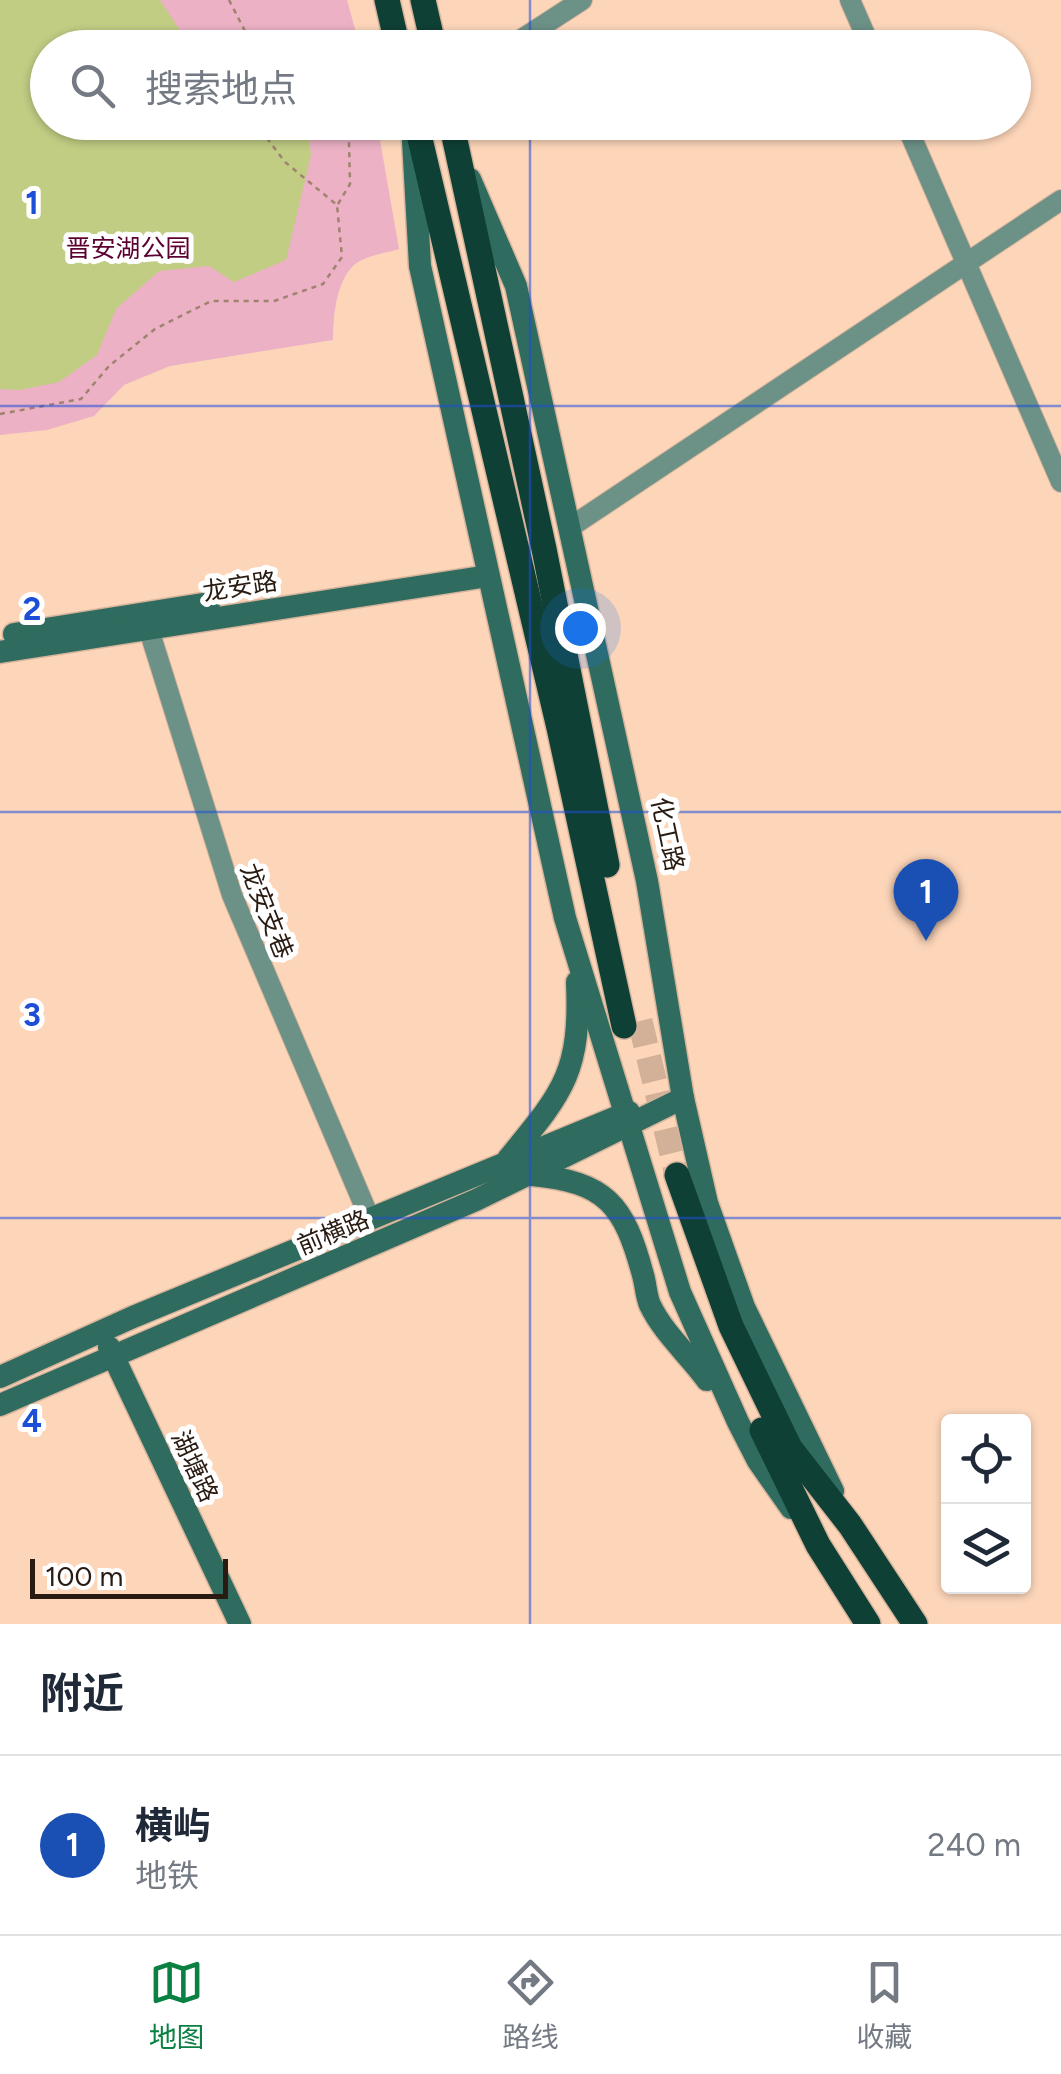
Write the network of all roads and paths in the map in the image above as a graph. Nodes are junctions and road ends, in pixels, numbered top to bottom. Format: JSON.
{"nodes":[{"id":1,"x":229,"y":0,"type":"edge"},
{"id":2,"x":387,"y":0,"type":"edge"},
{"id":3,"x":423,"y":0,"type":"edge"},
{"id":4,"x":582,"y":0,"type":"edge"},
{"id":5,"x":850,"y":0,"type":"edge"},
{"id":6,"x":244,"y":30,"type":"edge"},
{"id":7,"x":394,"y":30,"type":"edge"},
{"id":8,"x":430,"y":30,"type":"edge"},
{"id":9,"x":536,"y":30,"type":"edge"},
{"id":10,"x":864,"y":30,"type":"edge"},
{"id":11,"x":268,"y":140,"type":"edge"},
{"id":12,"x":350,"y":140,"type":"edge"},
{"id":13,"x":415,"y":140,"type":"edge"},
{"id":14,"x":418,"y":140,"type":"edge"},
{"id":15,"x":455,"y":140,"type":"edge"},
{"id":16,"x":456,"y":140,"type":"edge"},
{"id":17,"x":913,"y":140,"type":"edge"},
{"id":18,"x":1061,"y":200,"type":"edge"},
{"id":19,"x":337,"y":205,"type":"junction"},
{"id":20,"x":968,"y":264,"type":"junction"},
{"id":21,"x":0,"y":414,"type":"edge"},
{"id":22,"x":1061,"y":482,"type":"edge"},
{"id":23,"x":569,"y":528,"type":"junction"},
{"id":24,"x":486,"y":569,"type":"junction"},
{"id":25,"x":145,"y":620,"type":"junction"},
{"id":26,"x":0,"y":636,"type":"edge"},
{"id":27,"x":0,"y":652,"type":"edge"},
{"id":28,"x":576,"y":954,"type":"junction"},
{"id":29,"x":682,"y":1092,"type":"junction"},
{"id":30,"x":627,"y":1120,"type":"junction"},
{"id":31,"x":504,"y":1164,"type":"junction"},
{"id":32,"x":532,"y":1174,"type":"junction"},
{"id":33,"x":660,"y":1176,"type":"junction"},
{"id":34,"x":370,"y":1219,"type":"junction"},
{"id":35,"x":642,"y":1272,"type":"junction"},
{"id":36,"x":95,"y":1334,"type":"junction"},
{"id":37,"x":106,"y":1360,"type":"junction"},
{"id":38,"x":0,"y":1377,"type":"edge"},
{"id":39,"x":0,"y":1406,"type":"edge"},
{"id":40,"x":738,"y":1422,"type":"junction"},
{"id":41,"x":850,"y":1525,"type":"junction"},
{"id":42,"x":818,"y":1545,"type":"junction"},
{"id":43,"x":224,"y":1624,"type":"edge"},
{"id":44,"x":240,"y":1624,"type":"edge"},
{"id":45,"x":868,"y":1624,"type":"edge"},
{"id":46,"x":914,"y":1624,"type":"edge"}],
"edges":[{"from":1,"to":6,"type":"path"},
{"from":2,"to":7,"type":"highway"},
{"from":3,"to":8,"type":"highway"},
{"from":4,"to":9,"type":"street"},
{"from":5,"to":10,"type":"street"},
{"from":11,"to":19,"type":"path"},
{"from":12,"to":19,"type":"path"},
{"from":13,"to":24,"type":"main road"},
{"from":14,"to":15,"type":"highway","name":"化工路"},
{"from":16,"to":23,"type":"main road","name":"化工路"},
{"from":17,"to":20,"type":"street"},
{"from":18,"to":20,"type":"street"},
{"from":19,"to":21,"type":"path"},
{"from":20,"to":22,"type":"street"},
{"from":20,"to":23,"type":"street"},
{"from":23,"to":29,"type":"main road","name":"化工路"},
{"from":24,"to":25,"type":"main road","name":"龙安路"},
{"from":24,"to":28,"type":"main road"},
{"from":25,"to":26,"type":"main road","name":"龙安路"},
{"from":25,"to":27,"type":"main road","name":"龙安路"},
{"from":25,"to":34,"type":"street","name":"龙安支巷"},
{"from":28,"to":30,"type":"main road"},
{"from":28,"to":31,"type":"main road"},
{"from":29,"to":30,"type":"main road","name":"前横路"},
{"from":29,"to":41,"type":"main road","name":"化工路"},
{"from":30,"to":31,"type":"main road","name":"前横路"},
{"from":30,"to":32,"type":"main road","name":"前横路"},
{"from":30,"to":33,"type":"main road"},
{"from":31,"to":34,"type":"main road","name":"前横路"},
{"from":32,"to":35,"type":"main road"},
{"from":32,"to":37,"type":"main road","name":"前横路"},
{"from":33,"to":35,"type":"main road"},
{"from":33,"to":40,"type":"main road"},
{"from":33,"to":41,"type":"highway","name":"化工路"},
{"from":33,"to":42,"type":"highway"},
{"from":34,"to":36,"type":"main road","name":"前横路"},
{"from":35,"to":40,"type":"main road"},
{"from":36,"to":37,"type":"main road","name":"湖塘路"},
{"from":36,"to":38,"type":"main road","name":"前横路"},
{"from":37,"to":39,"type":"main road","name":"前横路"},
{"from":37,"to":43,"type":"main road","name":"湖塘路"},
{"from":37,"to":44,"type":"main road","name":"湖塘路"},
{"from":40,"to":42,"type":"main road"},
{"from":41,"to":46,"type":"highway","name":"化工路"},
{"from":42,"to":45,"type":"highway"}]}
